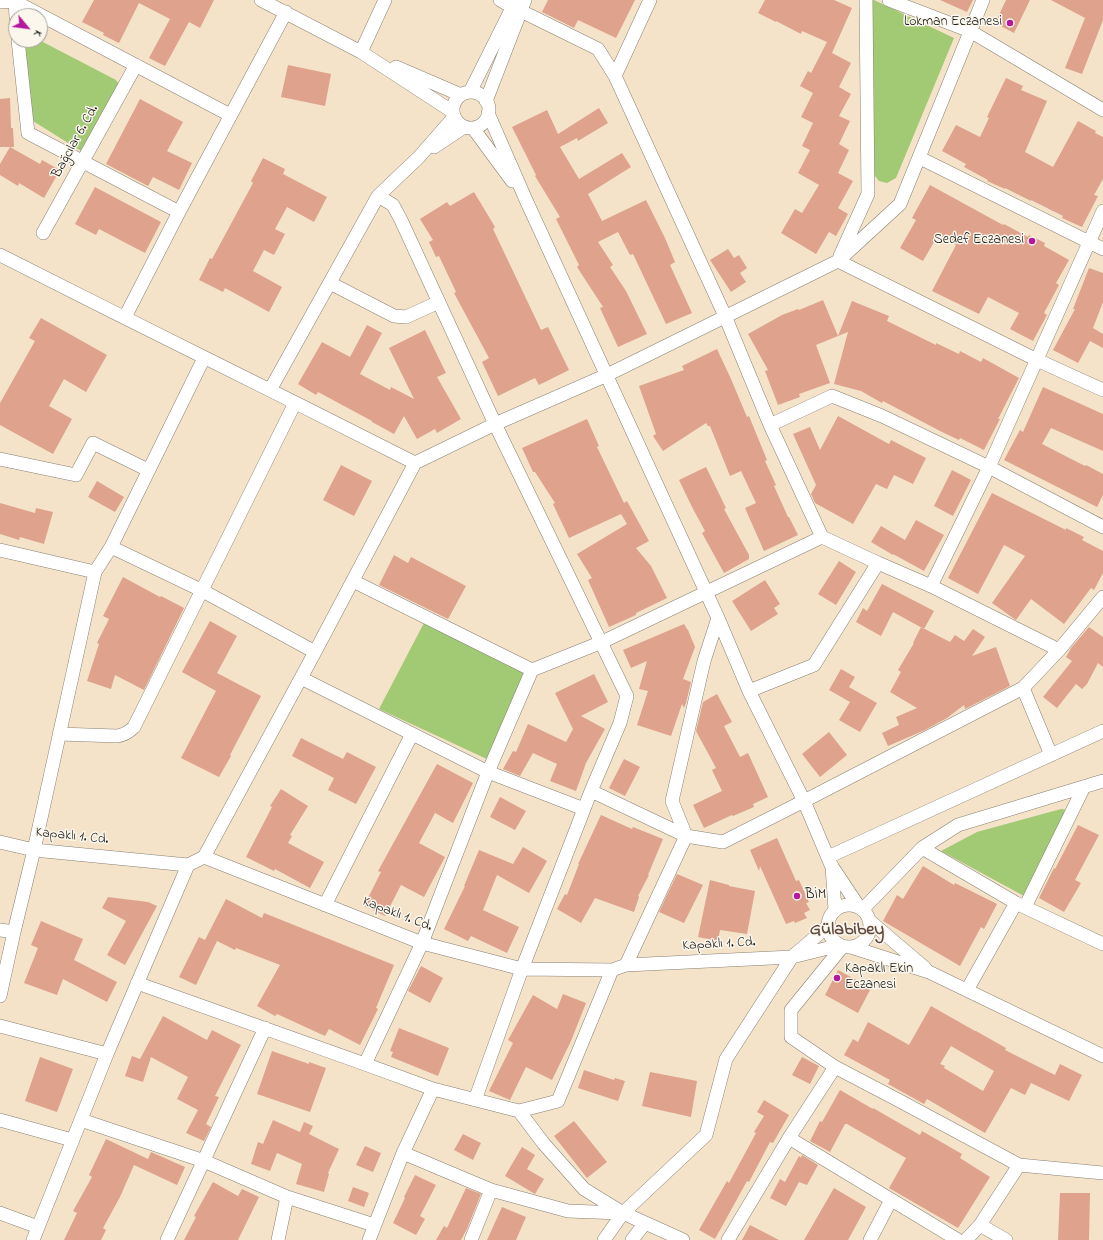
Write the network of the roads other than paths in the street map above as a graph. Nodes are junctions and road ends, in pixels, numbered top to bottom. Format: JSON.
{"nodes":[{"id":1,"x":14,"y":0,"type":"edge"},
{"id":2,"x":261,"y":0,"type":"edge"},
{"id":3,"x":385,"y":0,"type":"edge"},
{"id":4,"x":500,"y":0,"type":"edge"},
{"id":5,"x":650,"y":0,"type":"edge"},
{"id":6,"x":866,"y":0,"type":"edge"},
{"id":7,"x":889,"y":0,"type":"edge"},
{"id":8,"x":983,"y":0,"type":"edge"},
{"id":9,"x":0,"y":2,"type":"edge"},
{"id":10,"x":519,"y":4,"type":"edge"},
{"id":11,"x":286,"y":12,"type":"junction"},
{"id":12,"x":970,"y":31,"type":"junction"},
{"id":13,"x":19,"y":48,"type":"edge"},
{"id":14,"x":361,"y":52,"type":"junction"},
{"id":15,"x":136,"y":65,"type":"junction"},
{"id":16,"x":615,"y":76,"type":"junction"},
{"id":17,"x":466,"y":94,"type":"junction"},
{"id":18,"x":487,"y":107,"type":"junction"},
{"id":19,"x":1103,"y":110,"type":"edge"},
{"id":20,"x":454,"y":114,"type":"junction"},
{"id":21,"x":230,"y":115,"type":"junction"},
{"id":22,"x":468,"y":127,"type":"junction"},
{"id":23,"x":419,"y":157,"type":"junction"},
{"id":24,"x":920,"y":158,"type":"junction"},
{"id":25,"x":84,"y":162,"type":"junction"},
{"id":26,"x":378,"y":196,"type":"junction"},
{"id":27,"x":526,"y":200,"type":"junction"},
{"id":28,"x":1103,"y":211,"type":"edge"},
{"id":29,"x":179,"y":212,"type":"junction"},
{"id":30,"x":43,"y":234,"type":"dead end"},
{"id":31,"x":1090,"y":242,"type":"junction"},
{"id":32,"x":1103,"y":249,"type":"edge"},
{"id":33,"x":0,"y":255,"type":"edge"},
{"id":34,"x":838,"y":261,"type":"junction"},
{"id":35,"x":330,"y":283,"type":"junction"},
{"id":36,"x":439,"y":302,"type":"junction"},
{"id":37,"x":725,"y":316,"type":"junction"},
{"id":38,"x":125,"y":317,"type":"junction"},
{"id":39,"x":204,"y":358,"type":"junction"},
{"id":40,"x":1037,"y":360,"type":"junction"},
{"id":41,"x":607,"y":375,"type":"junction"},
{"id":42,"x":270,"y":390,"type":"junction"},
{"id":43,"x":1103,"y":390,"type":"edge"},
{"id":44,"x":295,"y":403,"type":"junction"},
{"id":45,"x":495,"y":424,"type":"junction"},
{"id":46,"x":770,"y":425,"type":"junction"},
{"id":47,"x":0,"y":459,"type":"edge"},
{"id":48,"x":415,"y":464,"type":"junction"},
{"id":49,"x":989,"y":467,"type":"junction"},
{"id":50,"x":148,"y":470,"type":"junction"},
{"id":51,"x":1103,"y":527,"type":"edge"},
{"id":52,"x":822,"y":537,"type":"junction"},
{"id":53,"x":111,"y":547,"type":"junction"},
{"id":54,"x":0,"y":550,"type":"edge"},
{"id":55,"x":878,"y":563,"type":"junction"},
{"id":56,"x":95,"y":572,"type":"junction"},
{"id":57,"x":353,"y":581,"type":"junction"},
{"id":58,"x":931,"y":586,"type":"junction"},
{"id":59,"x":203,"y":591,"type":"junction"},
{"id":60,"x":706,"y":592,"type":"junction"},
{"id":61,"x":1103,"y":597,"type":"edge"},
{"id":62,"x":718,"y":618,"type":"junction"},
{"id":63,"x":602,"y":642,"type":"junction"},
{"id":64,"x":1059,"y":650,"type":"junction"},
{"id":65,"x":315,"y":652,"type":"junction"},
{"id":66,"x":532,"y":670,"type":"junction"},
{"id":67,"x":301,"y":678,"type":"junction"},
{"id":68,"x":1023,"y":688,"type":"junction"},
{"id":69,"x":749,"y":691,"type":"junction"},
{"id":70,"x":1103,"y":732,"type":"edge"},
{"id":71,"x":59,"y":734,"type":"junction"},
{"id":72,"x":412,"y":734,"type":"junction"},
{"id":73,"x":1051,"y":755,"type":"junction"},
{"id":74,"x":488,"y":772,"type":"junction"},
{"id":75,"x":1103,"y":781,"type":"edge"},
{"id":76,"x":1084,"y":787,"type":"junction"},
{"id":77,"x":592,"y":791,"type":"junction"},
{"id":78,"x":804,"y":801,"type":"junction"},
{"id":79,"x":584,"y":809,"type":"junction"},
{"id":80,"x":686,"y":836,"type":"junction"},
{"id":81,"x":0,"y":842,"type":"edge"},
{"id":82,"x":922,"y":848,"type":"junction"},
{"id":83,"x":34,"y":850,"type":"junction"},
{"id":84,"x":204,"y":857,"type":"junction"},
{"id":85,"x":830,"y":861,"type":"junction"},
{"id":86,"x":188,"y":865,"type":"junction"},
{"id":87,"x":325,"y":905,"type":"junction"},
{"id":88,"x":1020,"y":905,"type":"junction"},
{"id":89,"x":861,"y":908,"type":"junction"},
{"id":90,"x":834,"y":910,"type":"junction"},
{"id":91,"x":871,"y":922,"type":"junction"},
{"id":92,"x":828,"y":926,"type":"junction"},
{"id":93,"x":0,"y":930,"type":"edge"},
{"id":94,"x":14,"y":932,"type":"junction"},
{"id":95,"x":422,"y":943,"type":"junction"},
{"id":96,"x":1103,"y":944,"type":"edge"},
{"id":97,"x":844,"y":946,"type":"junction"},
{"id":98,"x":792,"y":957,"type":"junction"},
{"id":99,"x":626,"y":965,"type":"junction"},
{"id":100,"x":522,"y":968,"type":"junction"},
{"id":101,"x":612,"y":970,"type":"junction"},
{"id":102,"x":929,"y":972,"type":"junction"},
{"id":103,"x":136,"y":983,"type":"junction"},
{"id":104,"x":968,"y":990,"type":"junction"},
{"id":105,"x":0,"y":996,"type":"edge"},
{"id":106,"x":0,"y":1026,"type":"edge"},
{"id":107,"x":265,"y":1028,"type":"junction"},
{"id":108,"x":107,"y":1054,"type":"junction"},
{"id":109,"x":1103,"y":1056,"type":"edge"},
{"id":110,"x":365,"y":1064,"type":"junction"},
{"id":111,"x":835,"y":1067,"type":"junction"},
{"id":112,"x":433,"y":1089,"type":"junction"},
{"id":113,"x":475,"y":1100,"type":"junction"},
{"id":114,"x":519,"y":1111,"type":"junction"},
{"id":115,"x":0,"y":1120,"type":"edge"},
{"id":116,"x":81,"y":1120,"type":"junction"},
{"id":117,"x":789,"y":1138,"type":"junction"},
{"id":118,"x":72,"y":1140,"type":"junction"},
{"id":119,"x":403,"y":1153,"type":"junction"},
{"id":120,"x":204,"y":1161,"type":"junction"},
{"id":121,"x":1019,"y":1165,"type":"junction"},
{"id":122,"x":1103,"y":1173,"type":"edge"},
{"id":123,"x":491,"y":1190,"type":"junction"},
{"id":124,"x":287,"y":1197,"type":"junction"},
{"id":125,"x":891,"y":1200,"type":"junction"},
{"id":126,"x":0,"y":1213,"type":"edge"},
{"id":127,"x":623,"y":1213,"type":"junction"},
{"id":128,"x":645,"y":1223,"type":"junction"},
{"id":129,"x":374,"y":1225,"type":"junction"},
{"id":130,"x":980,"y":1225,"type":"junction"},
{"id":131,"x":38,"y":1227,"type":"junction"},
{"id":132,"x":33,"y":1240,"type":"edge"},
{"id":133,"x":167,"y":1240,"type":"edge"},
{"id":134,"x":278,"y":1240,"type":"edge"},
{"id":135,"x":368,"y":1240,"type":"edge"},
{"id":136,"x":471,"y":1240,"type":"edge"},
{"id":137,"x":604,"y":1240,"type":"edge"},
{"id":138,"x":632,"y":1240,"type":"edge"},
{"id":139,"x":683,"y":1240,"type":"edge"},
{"id":140,"x":728,"y":1240,"type":"edge"},
{"id":141,"x":870,"y":1240,"type":"edge"},
{"id":142,"x":958,"y":1240,"type":"edge"},
{"id":143,"x":966,"y":1240,"type":"edge"},
{"id":144,"x":1006,"y":1240,"type":"edge"}],
"edges":[{"from":1,"to":9,"type":"street"},
{"from":1,"to":15,"type":"street"},
{"from":2,"to":11,"type":"street"},
{"from":3,"to":14,"type":"street"},
{"from":4,"to":10,"type":"street"},
{"from":5,"to":16,"type":"street"},
{"from":6,"to":34,"type":"street"},
{"from":7,"to":12,"type":"street"},
{"from":8,"to":12,"type":"street"},
{"from":10,"to":16,"type":"street"},
{"from":10,"to":17,"type":"street"},
{"from":10,"to":18,"type":"street"},
{"from":11,"to":14,"type":"street"},
{"from":11,"to":21,"type":"street"},
{"from":12,"to":19,"type":"street"},
{"from":12,"to":24,"type":"street"},
{"from":13,"to":25,"type":"street"},
{"from":14,"to":17,"type":"street"},
{"from":14,"to":20,"type":"street"},
{"from":15,"to":21,"type":"street"},
{"from":15,"to":25,"type":"street","name":"Bağcılar 6. Cd."},
{"from":16,"to":37,"type":"street"},
{"from":17,"to":18,"type":"street"},
{"from":17,"to":20,"type":"street"},
{"from":18,"to":22,"type":"street"},
{"from":18,"to":27,"type":"street"},
{"from":20,"to":22,"type":"street"},
{"from":20,"to":23,"type":"street"},
{"from":21,"to":29,"type":"street"},
{"from":22,"to":23,"type":"street"},
{"from":22,"to":27,"type":"street"},
{"from":23,"to":26,"type":"street"},
{"from":24,"to":31,"type":"street"},
{"from":24,"to":34,"type":"street"},
{"from":25,"to":29,"type":"street"},
{"from":25,"to":30,"type":"street","name":"Bağcılar 6. Cd."},
{"from":26,"to":35,"type":"street"},
{"from":26,"to":36,"type":"street"},
{"from":27,"to":41,"type":"street"},
{"from":28,"to":31,"type":"street"},
{"from":29,"to":38,"type":"street"},
{"from":31,"to":32,"type":"street"},
{"from":31,"to":40,"type":"street"},
{"from":33,"to":38,"type":"street"},
{"from":34,"to":37,"type":"street"},
{"from":34,"to":40,"type":"street"},
{"from":35,"to":36,"type":"street"},
{"from":35,"to":42,"type":"street"},
{"from":36,"to":45,"type":"street"},
{"from":37,"to":41,"type":"street"},
{"from":37,"to":46,"type":"street"},
{"from":38,"to":39,"type":"street"},
{"from":39,"to":42,"type":"street"},
{"from":39,"to":50,"type":"street"},
{"from":40,"to":43,"type":"street"},
{"from":40,"to":49,"type":"street"},
{"from":41,"to":45,"type":"street"},
{"from":41,"to":60,"type":"street"},
{"from":42,"to":44,"type":"street"},
{"from":44,"to":48,"type":"street"},
{"from":44,"to":59,"type":"street"},
{"from":45,"to":48,"type":"street"},
{"from":45,"to":63,"type":"street"},
{"from":46,"to":49,"type":"street"},
{"from":46,"to":52,"type":"street"},
{"from":47,"to":50,"type":"street"},
{"from":48,"to":57,"type":"street"},
{"from":49,"to":51,"type":"street"},
{"from":49,"to":58,"type":"street"},
{"from":50,"to":53,"type":"street"},
{"from":52,"to":55,"type":"street"},
{"from":52,"to":60,"type":"street"},
{"from":53,"to":56,"type":"street"},
{"from":53,"to":59,"type":"street"},
{"from":54,"to":56,"type":"street"},
{"from":55,"to":58,"type":"street"},
{"from":55,"to":69,"type":"street"},
{"from":56,"to":71,"type":"street"},
{"from":57,"to":65,"type":"street"},
{"from":57,"to":66,"type":"street"},
{"from":58,"to":64,"type":"street"},
{"from":59,"to":65,"type":"street"},
{"from":59,"to":71,"type":"street"},
{"from":60,"to":62,"type":"street"},
{"from":60,"to":63,"type":"street"},
{"from":61,"to":64,"type":"street"},
{"from":62,"to":69,"type":"street"},
{"from":62,"to":80,"type":"street"},
{"from":63,"to":66,"type":"street"},
{"from":63,"to":77,"type":"street"},
{"from":64,"to":68,"type":"street"},
{"from":65,"to":67,"type":"street"},
{"from":66,"to":74,"type":"street"},
{"from":67,"to":72,"type":"street"},
{"from":67,"to":84,"type":"street"},
{"from":68,"to":73,"type":"street"},
{"from":68,"to":78,"type":"street"},
{"from":69,"to":78,"type":"street"},
{"from":70,"to":73,"type":"street"},
{"from":71,"to":83,"type":"street"},
{"from":72,"to":74,"type":"street"},
{"from":72,"to":87,"type":"street"},
{"from":73,"to":85,"type":"street"},
{"from":74,"to":79,"type":"street"},
{"from":74,"to":95,"type":"street"},
{"from":75,"to":76,"type":"street"},
{"from":76,"to":82,"type":"street"},
{"from":76,"to":88,"type":"street"},
{"from":77,"to":79,"type":"street"},
{"from":77,"to":80,"type":"street"},
{"from":78,"to":80,"type":"street"},
{"from":78,"to":85,"type":"street"},
{"from":79,"to":100,"type":"street"},
{"from":80,"to":99,"type":"street"},
{"from":81,"to":83,"type":"street","name":"Kapaklı 1. Cd."},
{"from":82,"to":88,"type":"street"},
{"from":82,"to":89,"type":"street"},
{"from":83,"to":86,"type":"street","name":"Kapaklı 1. Cd."},
{"from":83,"to":94,"type":"street"},
{"from":84,"to":86,"type":"street"},
{"from":84,"to":87,"type":"street","name":"Kapaklı 1. Cd."},
{"from":85,"to":89,"type":"street"},
{"from":85,"to":90,"type":"street"},
{"from":86,"to":103,"type":"street"},
{"from":87,"to":95,"type":"street","name":"Kapaklı 1. Cd."},
{"from":88,"to":96,"type":"street"},
{"from":88,"to":104,"type":"street"},
{"from":89,"to":90,"type":"street"},
{"from":89,"to":91,"type":"street"},
{"from":90,"to":92,"type":"street"},
{"from":91,"to":97,"type":"street"},
{"from":91,"to":102,"type":"street"},
{"from":92,"to":97,"type":"street"},
{"from":92,"to":98,"type":"street"},
{"from":93,"to":94,"type":"street"},
{"from":94,"to":105,"type":"street"},
{"from":95,"to":100,"type":"street","name":"Kapaklı 1. Cd."},
{"from":95,"to":110,"type":"street"},
{"from":97,"to":98,"type":"street","name":"Kapaklı 1. Cd."},
{"from":97,"to":102,"type":"street"},
{"from":97,"to":111,"type":"street"},
{"from":98,"to":99,"type":"street","name":"Kapaklı 1. Cd."},
{"from":98,"to":127,"type":"street"},
{"from":99,"to":101,"type":"street","name":"Kapaklı 1. Cd."},
{"from":100,"to":101,"type":"street","name":"Kapaklı 1. Cd."},
{"from":100,"to":113,"type":"street"},
{"from":101,"to":114,"type":"street"},
{"from":102,"to":104,"type":"street"},
{"from":103,"to":107,"type":"street"},
{"from":103,"to":108,"type":"street"},
{"from":104,"to":109,"type":"street"},
{"from":106,"to":108,"type":"street"},
{"from":107,"to":110,"type":"street"},
{"from":107,"to":120,"type":"street"},
{"from":108,"to":116,"type":"street"},
{"from":110,"to":112,"type":"street"},
{"from":111,"to":117,"type":"street"},
{"from":111,"to":121,"type":"street"},
{"from":112,"to":113,"type":"street"},
{"from":112,"to":119,"type":"street"},
{"from":113,"to":114,"type":"street"},
{"from":114,"to":127,"type":"street"},
{"from":115,"to":118,"type":"street"},
{"from":116,"to":118,"type":"street"},
{"from":116,"to":120,"type":"street"},
{"from":117,"to":125,"type":"street"},
{"from":117,"to":140,"type":"street"},
{"from":118,"to":131,"type":"street"},
{"from":119,"to":123,"type":"street"},
{"from":119,"to":129,"type":"street"},
{"from":120,"to":124,"type":"street"},
{"from":120,"to":133,"type":"street"},
{"from":121,"to":122,"type":"street"},
{"from":121,"to":130,"type":"street"},
{"from":123,"to":127,"type":"street"},
{"from":123,"to":136,"type":"street"},
{"from":124,"to":129,"type":"street"},
{"from":124,"to":134,"type":"street"},
{"from":125,"to":141,"type":"street"},
{"from":125,"to":142,"type":"street"},
{"from":126,"to":131,"type":"street"},
{"from":127,"to":128,"type":"street"},
{"from":127,"to":137,"type":"street"},
{"from":128,"to":138,"type":"street"},
{"from":128,"to":139,"type":"street"},
{"from":129,"to":135,"type":"street"},
{"from":130,"to":143,"type":"street"},
{"from":130,"to":144,"type":"street"},
{"from":131,"to":132,"type":"street"}]}
